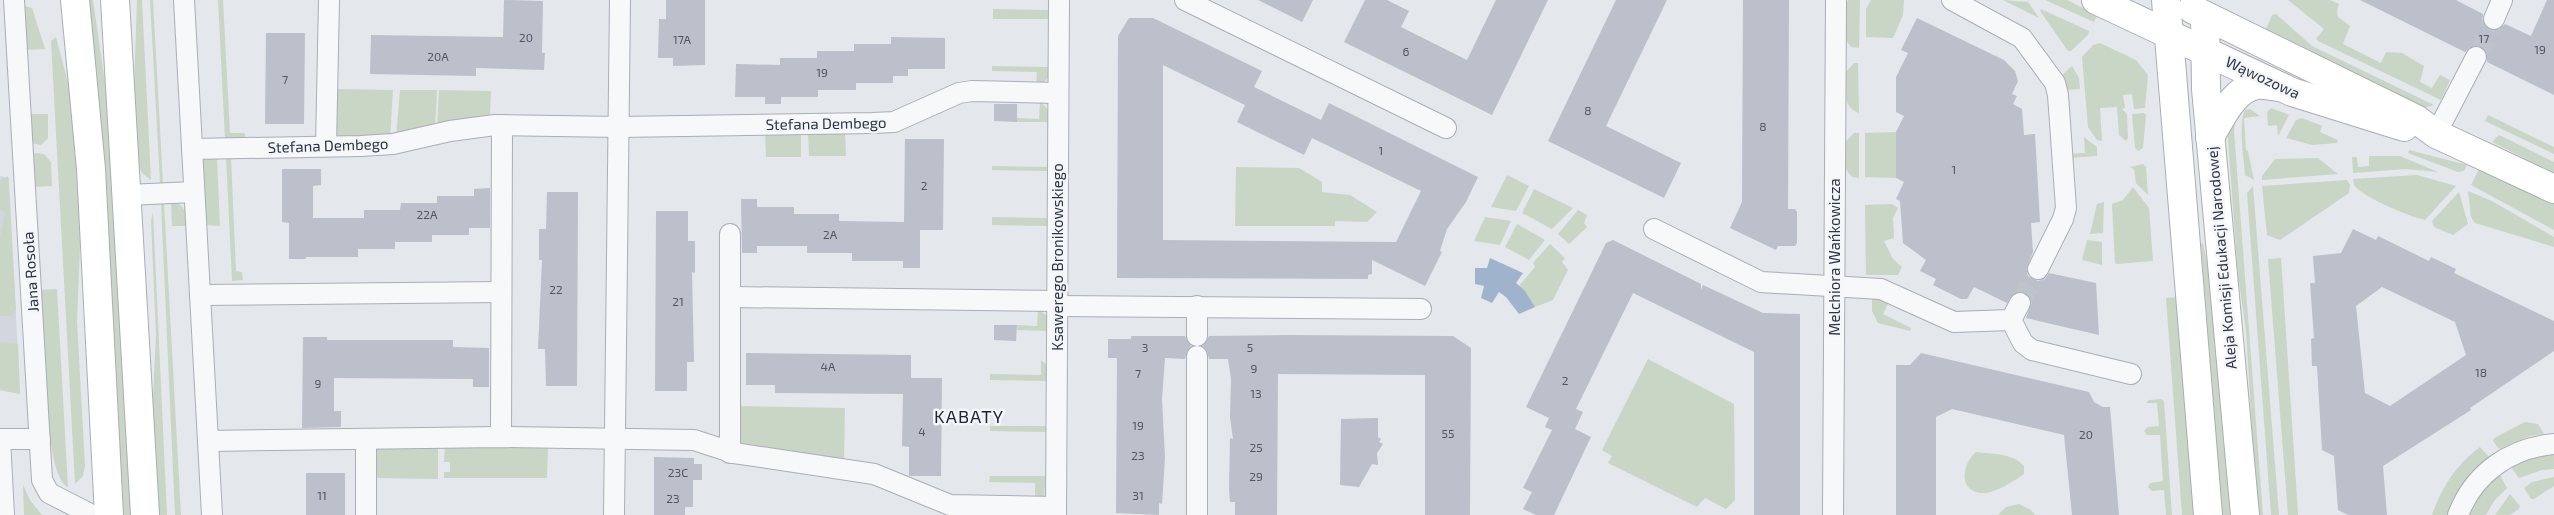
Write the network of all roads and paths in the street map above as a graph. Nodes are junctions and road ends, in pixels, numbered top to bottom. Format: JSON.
{"nodes":[{"id":1,"x":14,"y":0,"type":"edge"},
{"id":2,"x":75,"y":0,"type":"edge"},
{"id":3,"x":115,"y":0,"type":"edge"},
{"id":4,"x":184,"y":0,"type":"edge"},
{"id":5,"x":329,"y":0,"type":"edge"},
{"id":6,"x":620,"y":0,"type":"edge"},
{"id":7,"x":1059,"y":0,"type":"edge"},
{"id":8,"x":1185,"y":0,"type":"edge"},
{"id":9,"x":1836,"y":0,"type":"edge"},
{"id":10,"x":1952,"y":0,"type":"edge"},
{"id":11,"x":2096,"y":0,"type":"edge"},
{"id":12,"x":2166,"y":0,"type":"edge"},
{"id":13,"x":2172,"y":0,"type":"edge"},
{"id":14,"x":2502,"y":0,"type":"edge"},
{"id":15,"x":2205,"y":8,"type":"edge"},
{"id":16,"x":2494,"y":19,"type":"tunnel mouth"},
{"id":17,"x":2169,"y":34,"type":"junction"},
{"id":18,"x":2206,"y":50,"type":"junction"},
{"id":19,"x":2476,"y":57,"type":"tunnel mouth"},
{"id":20,"x":2283,"y":87,"type":"junction"},
{"id":21,"x":1057,"y":93,"type":"junction"},
{"id":22,"x":502,"y":125,"type":"junction"},
{"id":23,"x":619,"y":126,"type":"junction"},
{"id":24,"x":1446,"y":128,"type":"dead end"},
{"id":25,"x":2436,"y":134,"type":"junction"},
{"id":26,"x":2210,"y":137,"type":"junction"},
{"id":27,"x":326,"y":146,"type":"junction"},
{"id":28,"x":192,"y":149,"type":"junction"},
{"id":29,"x":2554,"y":189,"type":"edge"},
{"id":30,"x":194,"y":192,"type":"junction"},
{"id":31,"x":127,"y":195,"type":"junction"},
{"id":32,"x":1654,"y":229,"type":"dead end"},
{"id":33,"x":730,"y":234,"type":"dead end"},
{"id":34,"x":2038,"y":269,"type":"tunnel mouth"},
{"id":35,"x":1834,"y":286,"type":"junction"},
{"id":36,"x":501,"y":292,"type":"junction"},
{"id":37,"x":200,"y":295,"type":"junction"},
{"id":38,"x":732,"y":297,"type":"junction"},
{"id":39,"x":1057,"y":303,"type":"junction"},
{"id":40,"x":1197,"y":306,"type":"junction"},
{"id":41,"x":1421,"y":309,"type":"dead end"},
{"id":42,"x":1197,"y":336,"type":"dead end"},
{"id":43,"x":1197,"y":356,"type":"dead end"},
{"id":44,"x":2131,"y":374,"type":"dead end"},
{"id":45,"x":501,"y":437,"type":"junction"},
{"id":46,"x":614,"y":438,"type":"junction"},
{"id":47,"x":0,"y":439,"type":"edge"},
{"id":48,"x":40,"y":439,"type":"junction"},
{"id":49,"x":366,"y":440,"type":"junction"},
{"id":50,"x":208,"y":441,"type":"junction"},
{"id":51,"x":2554,"y":444,"type":"edge"},
{"id":52,"x":730,"y":453,"type":"junction"},
{"id":53,"x":1056,"y":511,"type":"edge"},
{"id":54,"x":4,"y":515,"type":"edge"},
{"id":55,"x":92,"y":515,"type":"edge"},
{"id":56,"x":110,"y":515,"type":"edge"},
{"id":57,"x":145,"y":515,"type":"edge"},
{"id":58,"x":212,"y":515,"type":"edge"},
{"id":59,"x":366,"y":515,"type":"edge"},
{"id":60,"x":614,"y":515,"type":"edge"},
{"id":61,"x":1198,"y":515,"type":"edge"},
{"id":62,"x":1833,"y":515,"type":"edge"},
{"id":63,"x":2208,"y":515,"type":"edge"},
{"id":64,"x":2245,"y":515,"type":"edge"},
{"id":65,"x":2458,"y":515,"type":"edge"}],
"edges":[{"from":1,"to":48,"type":"street","name":"Jana Rosoła"},
{"from":2,"to":56,"type":"street"},
{"from":3,"to":31,"type":"street"},
{"from":4,"to":28,"type":"street"},
{"from":5,"to":27,"type":"street"},
{"from":6,"to":23,"type":"street"},
{"from":7,"to":21,"type":"street","name":"Ksawerego Bronikowskiego"},
{"from":8,"to":24,"type":"street"},
{"from":9,"to":35,"type":"street","name":"Melchiora Wańkowicza"},
{"from":10,"to":34,"type":"street"},
{"from":11,"to":17,"type":"street","name":"Wąwozowa"},
{"from":12,"to":17,"type":"street"},
{"from":13,"to":15,"type":"street","name":"Wąwozowa"},
{"from":14,"to":16,"type":"street"},
{"from":15,"to":18,"type":"street","name":"Aleja Komisji Edukacji Narodowej"},
{"from":15,"to":25,"type":"street","name":"Wąwozowa"},
{"from":17,"to":18,"type":"street","name":"Wąwozowa"},
{"from":17,"to":63,"type":"street"},
{"from":18,"to":20,"type":"street","name":"Wąwozowa"},
{"from":18,"to":26,"type":"street","name":"Aleja Komisji Edukacji Narodowej"},
{"from":19,"to":25,"type":"street"},
{"from":20,"to":25,"type":"street","name":"Wąwozowa"},
{"from":20,"to":26,"type":"street"},
{"from":21,"to":23,"type":"street","name":"Stefana Dembego"},
{"from":21,"to":39,"type":"street","name":"Ksawerego Bronikowskiego"},
{"from":22,"to":23,"type":"street","name":"Stefana Dembego"},
{"from":22,"to":27,"type":"street","name":"Stefana Dembego"},
{"from":22,"to":36,"type":"street"},
{"from":23,"to":46,"type":"street"},
{"from":25,"to":29,"type":"street","name":"Wąwozowa"},
{"from":26,"to":64,"type":"street","name":"Aleja Komisji Edukacji Narodowej"},
{"from":27,"to":28,"type":"street","name":"Stefana Dembego"},
{"from":28,"to":30,"type":"street"},
{"from":30,"to":31,"type":"street"},
{"from":30,"to":37,"type":"street"},
{"from":31,"to":57,"type":"street"},
{"from":32,"to":35,"type":"street"},
{"from":33,"to":38,"type":"street"},
{"from":35,"to":44,"type":"street"},
{"from":35,"to":62,"type":"street","name":"Melchiora Wańkowicza"},
{"from":36,"to":37,"type":"street"},
{"from":36,"to":45,"type":"street"},
{"from":37,"to":50,"type":"street"},
{"from":38,"to":39,"type":"street"},
{"from":38,"to":52,"type":"street"},
{"from":39,"to":40,"type":"street"},
{"from":39,"to":53,"type":"street","name":"Ksawerego Bronikowskiego"},
{"from":40,"to":41,"type":"street"},
{"from":40,"to":42,"type":"street"},
{"from":43,"to":61,"type":"street"},
{"from":45,"to":46,"type":"street"},
{"from":45,"to":49,"type":"street"},
{"from":46,"to":52,"type":"street"},
{"from":46,"to":60,"type":"street"},
{"from":47,"to":48,"type":"street"},
{"from":47,"to":54,"type":"street"},
{"from":48,"to":55,"type":"street","name":"Jana Rosoła"},
{"from":49,"to":50,"type":"street"},
{"from":49,"to":59,"type":"street"},
{"from":50,"to":58,"type":"street"},
{"from":51,"to":65,"type":"street"},
{"from":52,"to":53,"type":"street"}]}
